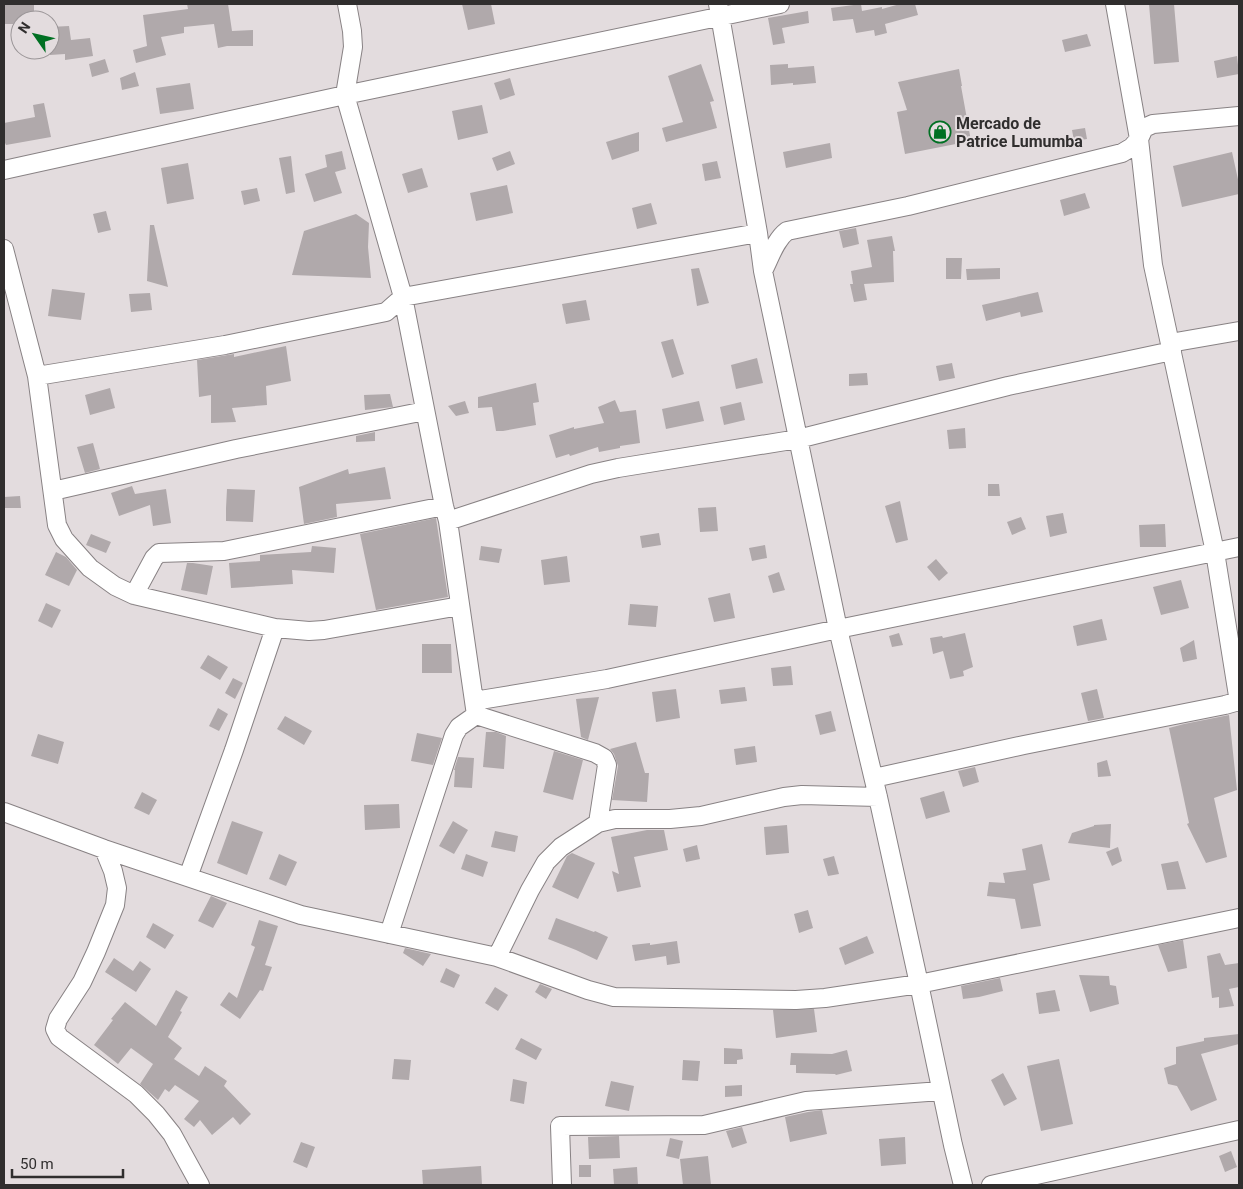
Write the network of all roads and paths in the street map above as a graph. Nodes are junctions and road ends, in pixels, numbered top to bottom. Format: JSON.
{"nodes":[{"id":1,"x":348,"y":4,"type":"edge"},
{"id":2,"x":780,"y":4,"type":"edge"},
{"id":3,"x":1115,"y":4,"type":"edge"},
{"id":4,"x":719,"y":10,"type":"edge"},
{"id":5,"x":345,"y":95,"type":"junction"},
{"id":6,"x":1239,"y":116,"type":"edge"},
{"id":7,"x":1138,"y":139,"type":"junction"},
{"id":8,"x":4,"y":170,"type":"edge"},
{"id":9,"x":758,"y":233,"type":"junction"},
{"id":10,"x":4,"y":249,"type":"edge"},
{"id":11,"x":763,"y":271,"type":"junction"},
{"id":12,"x":9,"y":288,"type":"edge"},
{"id":13,"x":403,"y":297,"type":"junction"},
{"id":14,"x":1239,"y":331,"type":"edge"},
{"id":15,"x":1171,"y":347,"type":"junction"},
{"id":16,"x":37,"y":376,"type":"junction"},
{"id":17,"x":425,"y":411,"type":"junction"},
{"id":18,"x":798,"y":439,"type":"junction"},
{"id":19,"x":54,"y":492,"type":"junction"},
{"id":20,"x":446,"y":513,"type":"junction"},
{"id":21,"x":1239,"y":547,"type":"edge"},
{"id":22,"x":1215,"y":552,"type":"junction"},
{"id":23,"x":134,"y":595,"type":"junction"},
{"id":24,"x":460,"y":606,"type":"junction"},
{"id":25,"x":275,"y":628,"type":"junction"},
{"id":26,"x":838,"y":629,"type":"junction"},
{"id":27,"x":1239,"y":701,"type":"edge"},
{"id":28,"x":475,"y":708,"type":"junction"},
{"id":29,"x":874,"y":778,"type":"junction"},
{"id":30,"x":878,"y":797,"type":"junction"},
{"id":31,"x":4,"y":812,"type":"edge"},
{"id":32,"x":598,"y":823,"type":"junction"},
{"id":33,"x":104,"y":849,"type":"junction"},
{"id":34,"x":188,"y":877,"type":"junction"},
{"id":35,"x":1239,"y":918,"type":"edge"},
{"id":36,"x":389,"y":934,"type":"junction"},
{"id":37,"x":497,"y":957,"type":"junction"},
{"id":38,"x":919,"y":984,"type":"junction"},
{"id":39,"x":941,"y":1091,"type":"junction"},
{"id":40,"x":1239,"y":1130,"type":"edge"},
{"id":41,"x":200,"y":1185,"type":"edge"},
{"id":42,"x":562,"y":1185,"type":"edge"},
{"id":43,"x":958,"y":1185,"type":"edge"},
{"id":44,"x":991,"y":1185,"type":"edge"}],
"edges":[{"from":1,"to":5,"type":"street"},
{"from":2,"to":4,"type":"street"},
{"from":3,"to":7,"type":"street"},
{"from":4,"to":5,"type":"street"},
{"from":4,"to":9,"type":"street"},
{"from":5,"to":8,"type":"street"},
{"from":5,"to":13,"type":"street"},
{"from":6,"to":7,"type":"street"},
{"from":7,"to":11,"type":"street"},
{"from":7,"to":15,"type":"street"},
{"from":9,"to":11,"type":"street"},
{"from":9,"to":13,"type":"street"},
{"from":10,"to":12,"type":"street"},
{"from":11,"to":18,"type":"street"},
{"from":12,"to":16,"type":"street"},
{"from":13,"to":16,"type":"street"},
{"from":13,"to":17,"type":"street"},
{"from":14,"to":15,"type":"street"},
{"from":15,"to":18,"type":"street"},
{"from":15,"to":22,"type":"street"},
{"from":16,"to":19,"type":"street"},
{"from":17,"to":19,"type":"street"},
{"from":17,"to":20,"type":"street"},
{"from":18,"to":20,"type":"street"},
{"from":18,"to":26,"type":"street"},
{"from":19,"to":23,"type":"street"},
{"from":20,"to":23,"type":"street"},
{"from":20,"to":24,"type":"street"},
{"from":21,"to":22,"type":"street"},
{"from":22,"to":26,"type":"street"},
{"from":22,"to":27,"type":"street"},
{"from":23,"to":25,"type":"street"},
{"from":24,"to":25,"type":"street"},
{"from":24,"to":28,"type":"street"},
{"from":25,"to":34,"type":"street"},
{"from":26,"to":28,"type":"street"},
{"from":26,"to":29,"type":"street"},
{"from":27,"to":29,"type":"street"},
{"from":28,"to":32,"type":"street"},
{"from":28,"to":36,"type":"street"},
{"from":29,"to":30,"type":"street"},
{"from":30,"to":32,"type":"street"},
{"from":30,"to":38,"type":"street"},
{"from":31,"to":33,"type":"street"},
{"from":32,"to":37,"type":"street"},
{"from":33,"to":34,"type":"street"},
{"from":33,"to":41,"type":"street"},
{"from":34,"to":36,"type":"street"},
{"from":35,"to":38,"type":"street"},
{"from":36,"to":37,"type":"street"},
{"from":37,"to":38,"type":"street"},
{"from":38,"to":39,"type":"street"},
{"from":39,"to":42,"type":"street"},
{"from":39,"to":43,"type":"street"},
{"from":40,"to":44,"type":"street"}]}
